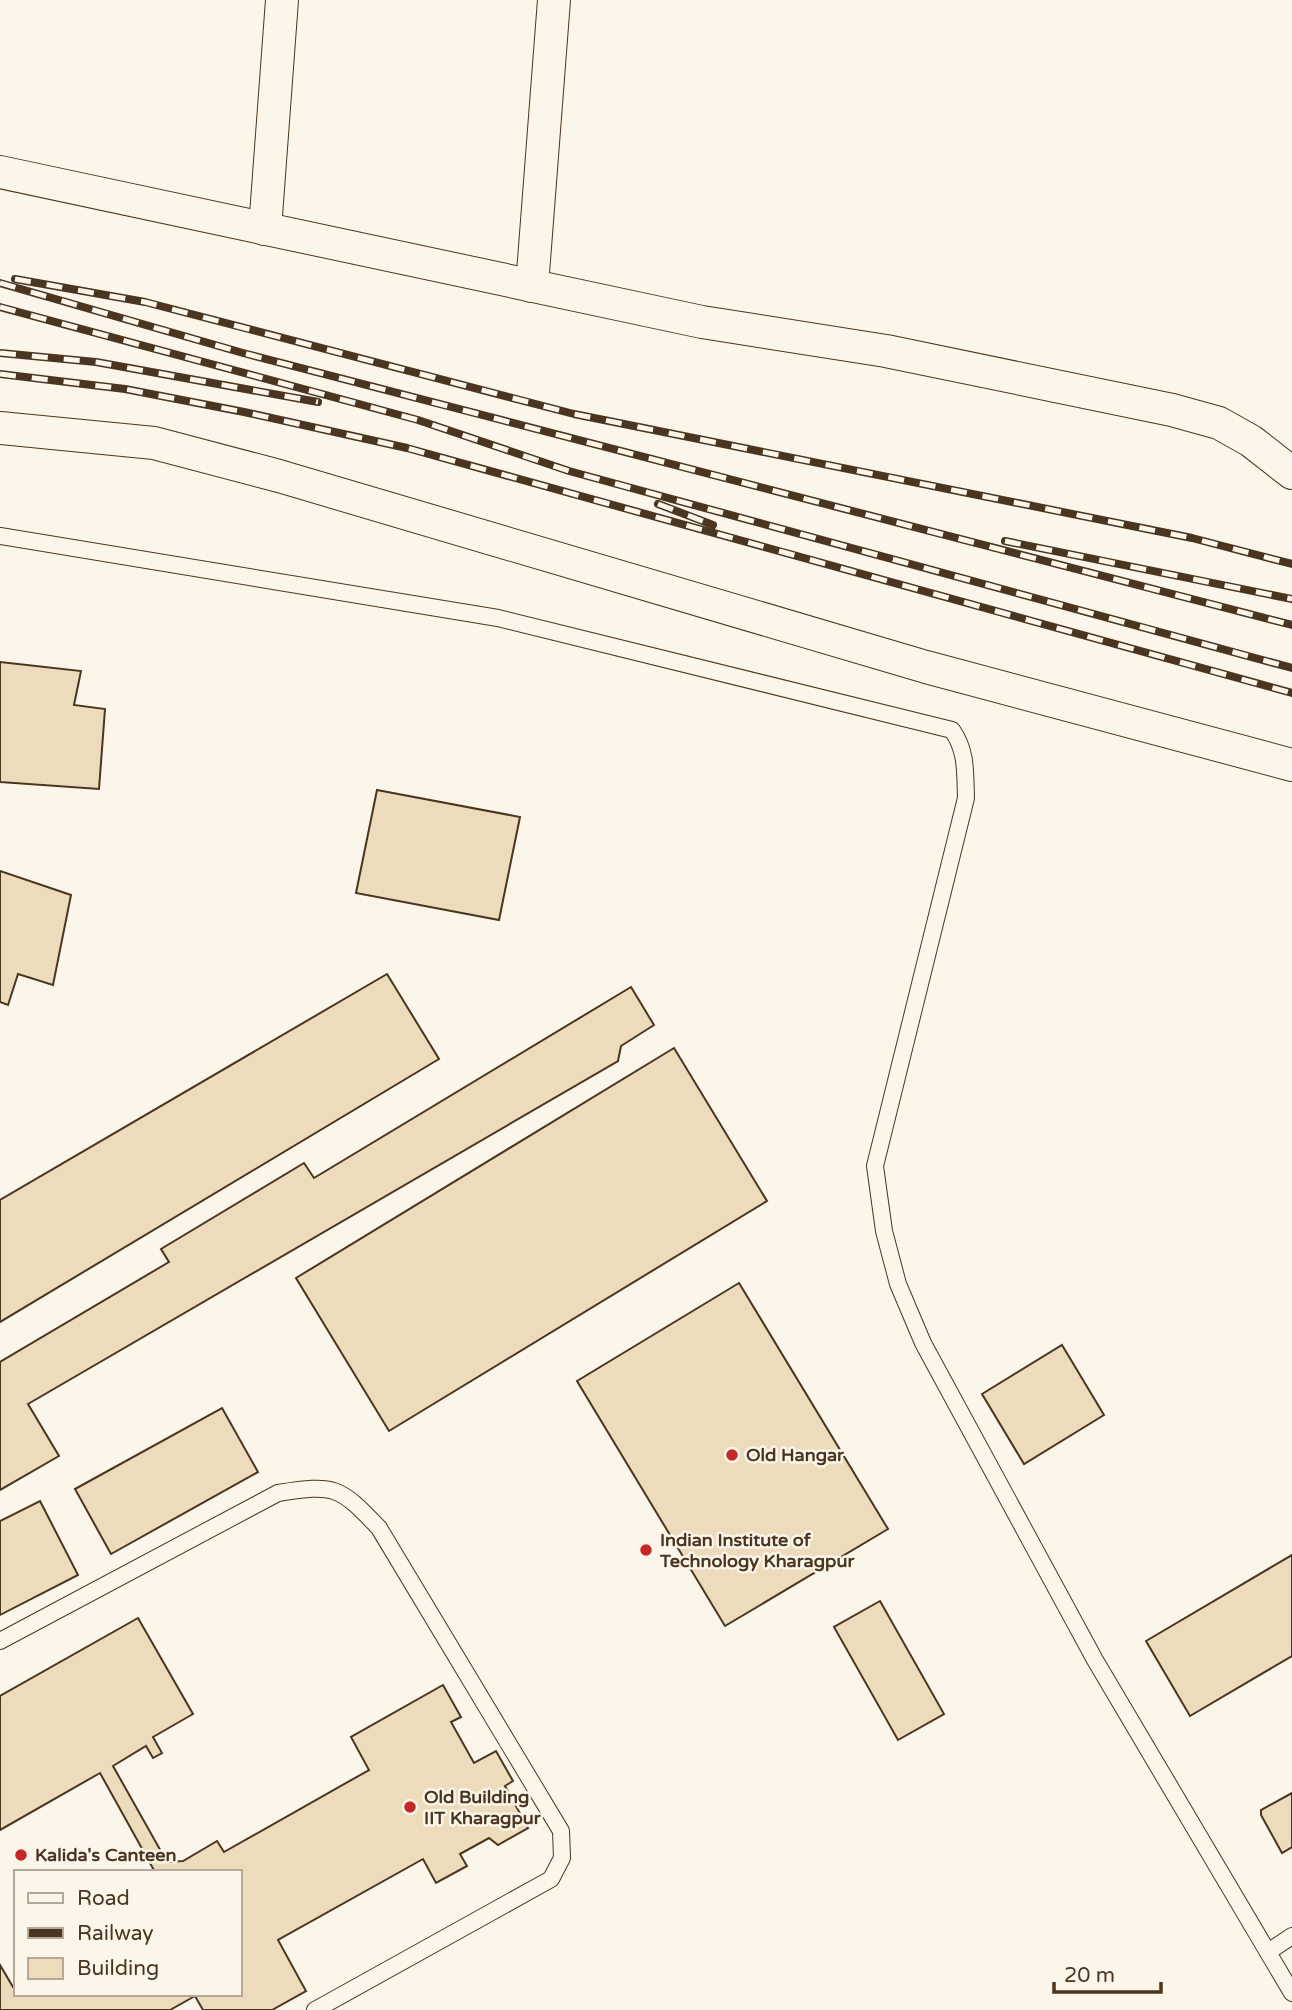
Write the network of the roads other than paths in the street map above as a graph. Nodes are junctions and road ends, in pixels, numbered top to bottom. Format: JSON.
{"nodes":[{"id":1,"x":282,"y":0,"type":"edge"},
{"id":2,"x":554,"y":0,"type":"edge"},
{"id":3,"x":0,"y":172,"type":"edge"},
{"id":4,"x":265,"y":229,"type":"junction"},
{"id":5,"x":532,"y":286,"type":"junction"},
{"id":6,"x":0,"y":428,"type":"edge"},
{"id":7,"x":1292,"y":473,"type":"edge"},
{"id":8,"x":0,"y":536,"type":"edge"},
{"id":9,"x":1292,"y":765,"type":"edge"},
{"id":10,"x":0,"y":1641,"type":"edge"},
{"id":11,"x":1292,"y":1937,"type":"edge"},
{"id":12,"x":1268,"y":1952,"type":"junction"},
{"id":13,"x":1292,"y":1993,"type":"edge"},
{"id":14,"x":315,"y":2010,"type":"edge"}],
"edges":[{"from":1,"to":4,"type":"street"},
{"from":2,"to":5,"type":"street"},
{"from":3,"to":4,"type":"street"},
{"from":4,"to":5,"type":"street"},
{"from":5,"to":7,"type":"street"},
{"from":6,"to":9,"type":"street"},
{"from":8,"to":12,"type":"lane"},
{"from":10,"to":14,"type":"lane"},
{"from":11,"to":12,"type":"lane"},
{"from":12,"to":13,"type":"lane"}]}
